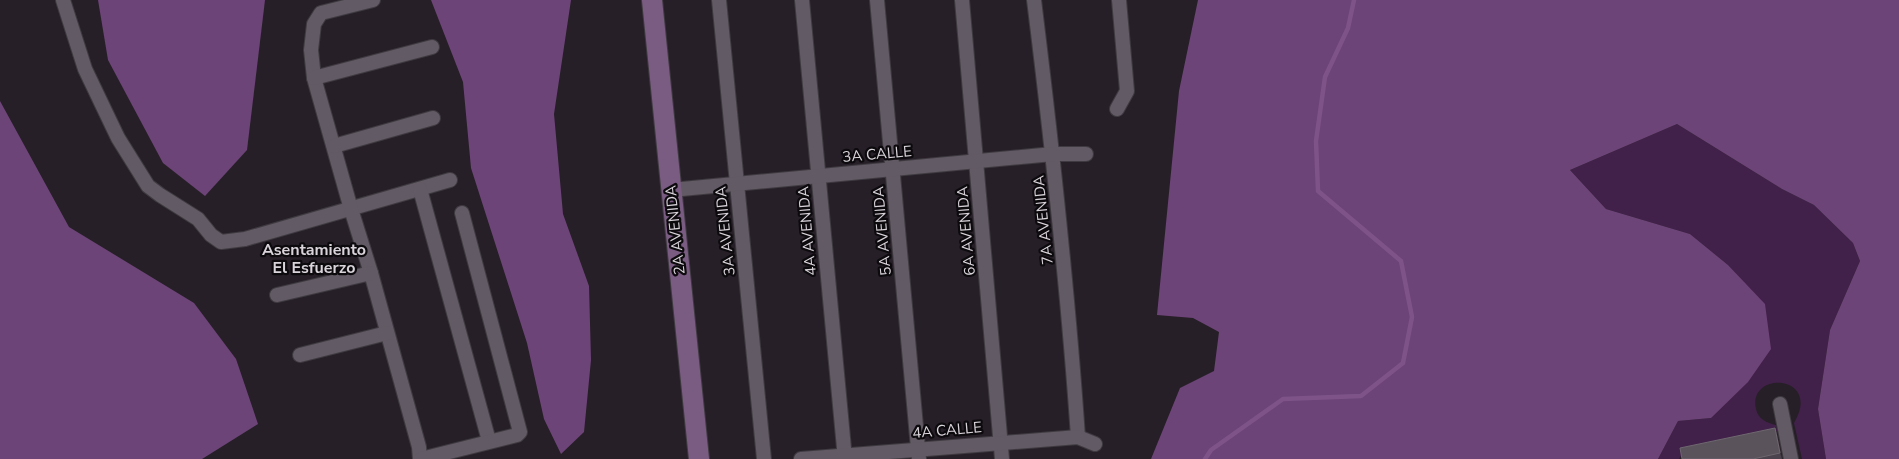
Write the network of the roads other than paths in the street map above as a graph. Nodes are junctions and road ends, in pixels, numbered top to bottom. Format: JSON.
{"nodes":[{"id":1,"x":63,"y":0,"type":"edge"},
{"id":2,"x":373,"y":0,"type":"edge"},
{"id":3,"x":652,"y":0,"type":"edge"},
{"id":4,"x":719,"y":0,"type":"edge"},
{"id":5,"x":802,"y":0,"type":"edge"},
{"id":6,"x":877,"y":0,"type":"edge"},
{"id":7,"x":962,"y":0,"type":"edge"},
{"id":8,"x":1034,"y":0,"type":"edge"},
{"id":9,"x":1119,"y":0,"type":"edge"},
{"id":10,"x":432,"y":47,"type":"dead end"},
{"id":11,"x":314,"y":78,"type":"junction"},
{"id":12,"x":1117,"y":108,"type":"dead end"},
{"id":13,"x":433,"y":118,"type":"dead end"},
{"id":14,"x":334,"y":146,"type":"junction"},
{"id":15,"x":1053,"y":154,"type":"junction"},
{"id":16,"x":1086,"y":154,"type":"dead end"},
{"id":17,"x":976,"y":161,"type":"junction"},
{"id":18,"x":893,"y":169,"type":"junction"},
{"id":19,"x":818,"y":176,"type":"junction"},
{"id":20,"x":450,"y":180,"type":"dead end"},
{"id":21,"x":737,"y":185,"type":"junction"},
{"id":22,"x":420,"y":189,"type":"junction"},
{"id":23,"x":671,"y":190,"type":"junction"},
{"id":24,"x":351,"y":209,"type":"junction"},
{"id":25,"x":462,"y":212,"type":"dead end"},
{"id":26,"x":371,"y":273,"type":"junction"},
{"id":27,"x":276,"y":295,"type":"dead end"},
{"id":28,"x":387,"y":332,"type":"junction"},
{"id":29,"x":300,"y":355,"type":"dead end"},
{"id":30,"x":1780,"y":404,"type":"dead end"},
{"id":31,"x":1078,"y":437,"type":"junction"},
{"id":32,"x":489,"y":441,"type":"junction"},
{"id":33,"x":1001,"y":442,"type":"junction"},
{"id":34,"x":1094,"y":444,"type":"dead end"},
{"id":35,"x":918,"y":454,"type":"edge"},
{"id":36,"x":844,"y":457,"type":"edge"},
{"id":37,"x":420,"y":459,"type":"edge"},
{"id":38,"x":699,"y":459,"type":"edge"},
{"id":39,"x":764,"y":459,"type":"edge"},
{"id":40,"x":802,"y":459,"type":"edge"},
{"id":41,"x":1002,"y":459,"type":"edge"},
{"id":42,"x":1791,"y":459,"type":"edge"}],
"edges":[{"from":1,"to":24,"type":"street"},
{"from":2,"to":11,"type":"street"},
{"from":3,"to":23,"type":"main road","name":"2A AVENIDA"},
{"from":4,"to":21,"type":"street","name":"3A AVENIDA"},
{"from":5,"to":19,"type":"street","name":"4A AVENIDA"},
{"from":6,"to":18,"type":"street","name":"5A AVENIDA"},
{"from":7,"to":17,"type":"street","name":"6A AVENIDA"},
{"from":8,"to":15,"type":"street","name":"7A AVENIDA"},
{"from":9,"to":12,"type":"street"},
{"from":10,"to":11,"type":"street"},
{"from":11,"to":14,"type":"street"},
{"from":13,"to":14,"type":"street"},
{"from":14,"to":24,"type":"street"},
{"from":15,"to":16,"type":"street","name":"3A CALLE"},
{"from":15,"to":17,"type":"street","name":"3A CALLE"},
{"from":15,"to":31,"type":"street","name":"7A AVENIDA"},
{"from":17,"to":18,"type":"street","name":"3A CALLE"},
{"from":17,"to":33,"type":"street","name":"6A AVENIDA"},
{"from":18,"to":19,"type":"street","name":"3A CALLE"},
{"from":18,"to":35,"type":"street","name":"5A AVENIDA"},
{"from":19,"to":21,"type":"street","name":"3A CALLE"},
{"from":19,"to":36,"type":"street","name":"4A AVENIDA"},
{"from":20,"to":22,"type":"street"},
{"from":21,"to":23,"type":"street","name":"3A CALLE"},
{"from":21,"to":39,"type":"street","name":"3A AVENIDA"},
{"from":22,"to":24,"type":"street"},
{"from":22,"to":32,"type":"street"},
{"from":23,"to":38,"type":"main road","name":"2A AVENIDA"},
{"from":24,"to":26,"type":"street"},
{"from":25,"to":32,"type":"street"},
{"from":26,"to":27,"type":"street"},
{"from":26,"to":28,"type":"street"},
{"from":28,"to":29,"type":"street"},
{"from":28,"to":37,"type":"street"},
{"from":30,"to":42,"type":"street"},
{"from":31,"to":33,"type":"street","name":"4A CALLE"},
{"from":31,"to":34,"type":"street","name":"4A CALLE"},
{"from":32,"to":37,"type":"street"},
{"from":33,"to":35,"type":"street","name":"4A CALLE"},
{"from":33,"to":41,"type":"street","name":"6A AVENIDA"},
{"from":35,"to":36,"type":"street","name":"4A CALLE"},
{"from":36,"to":40,"type":"street","name":"4A CALLE"}]}
